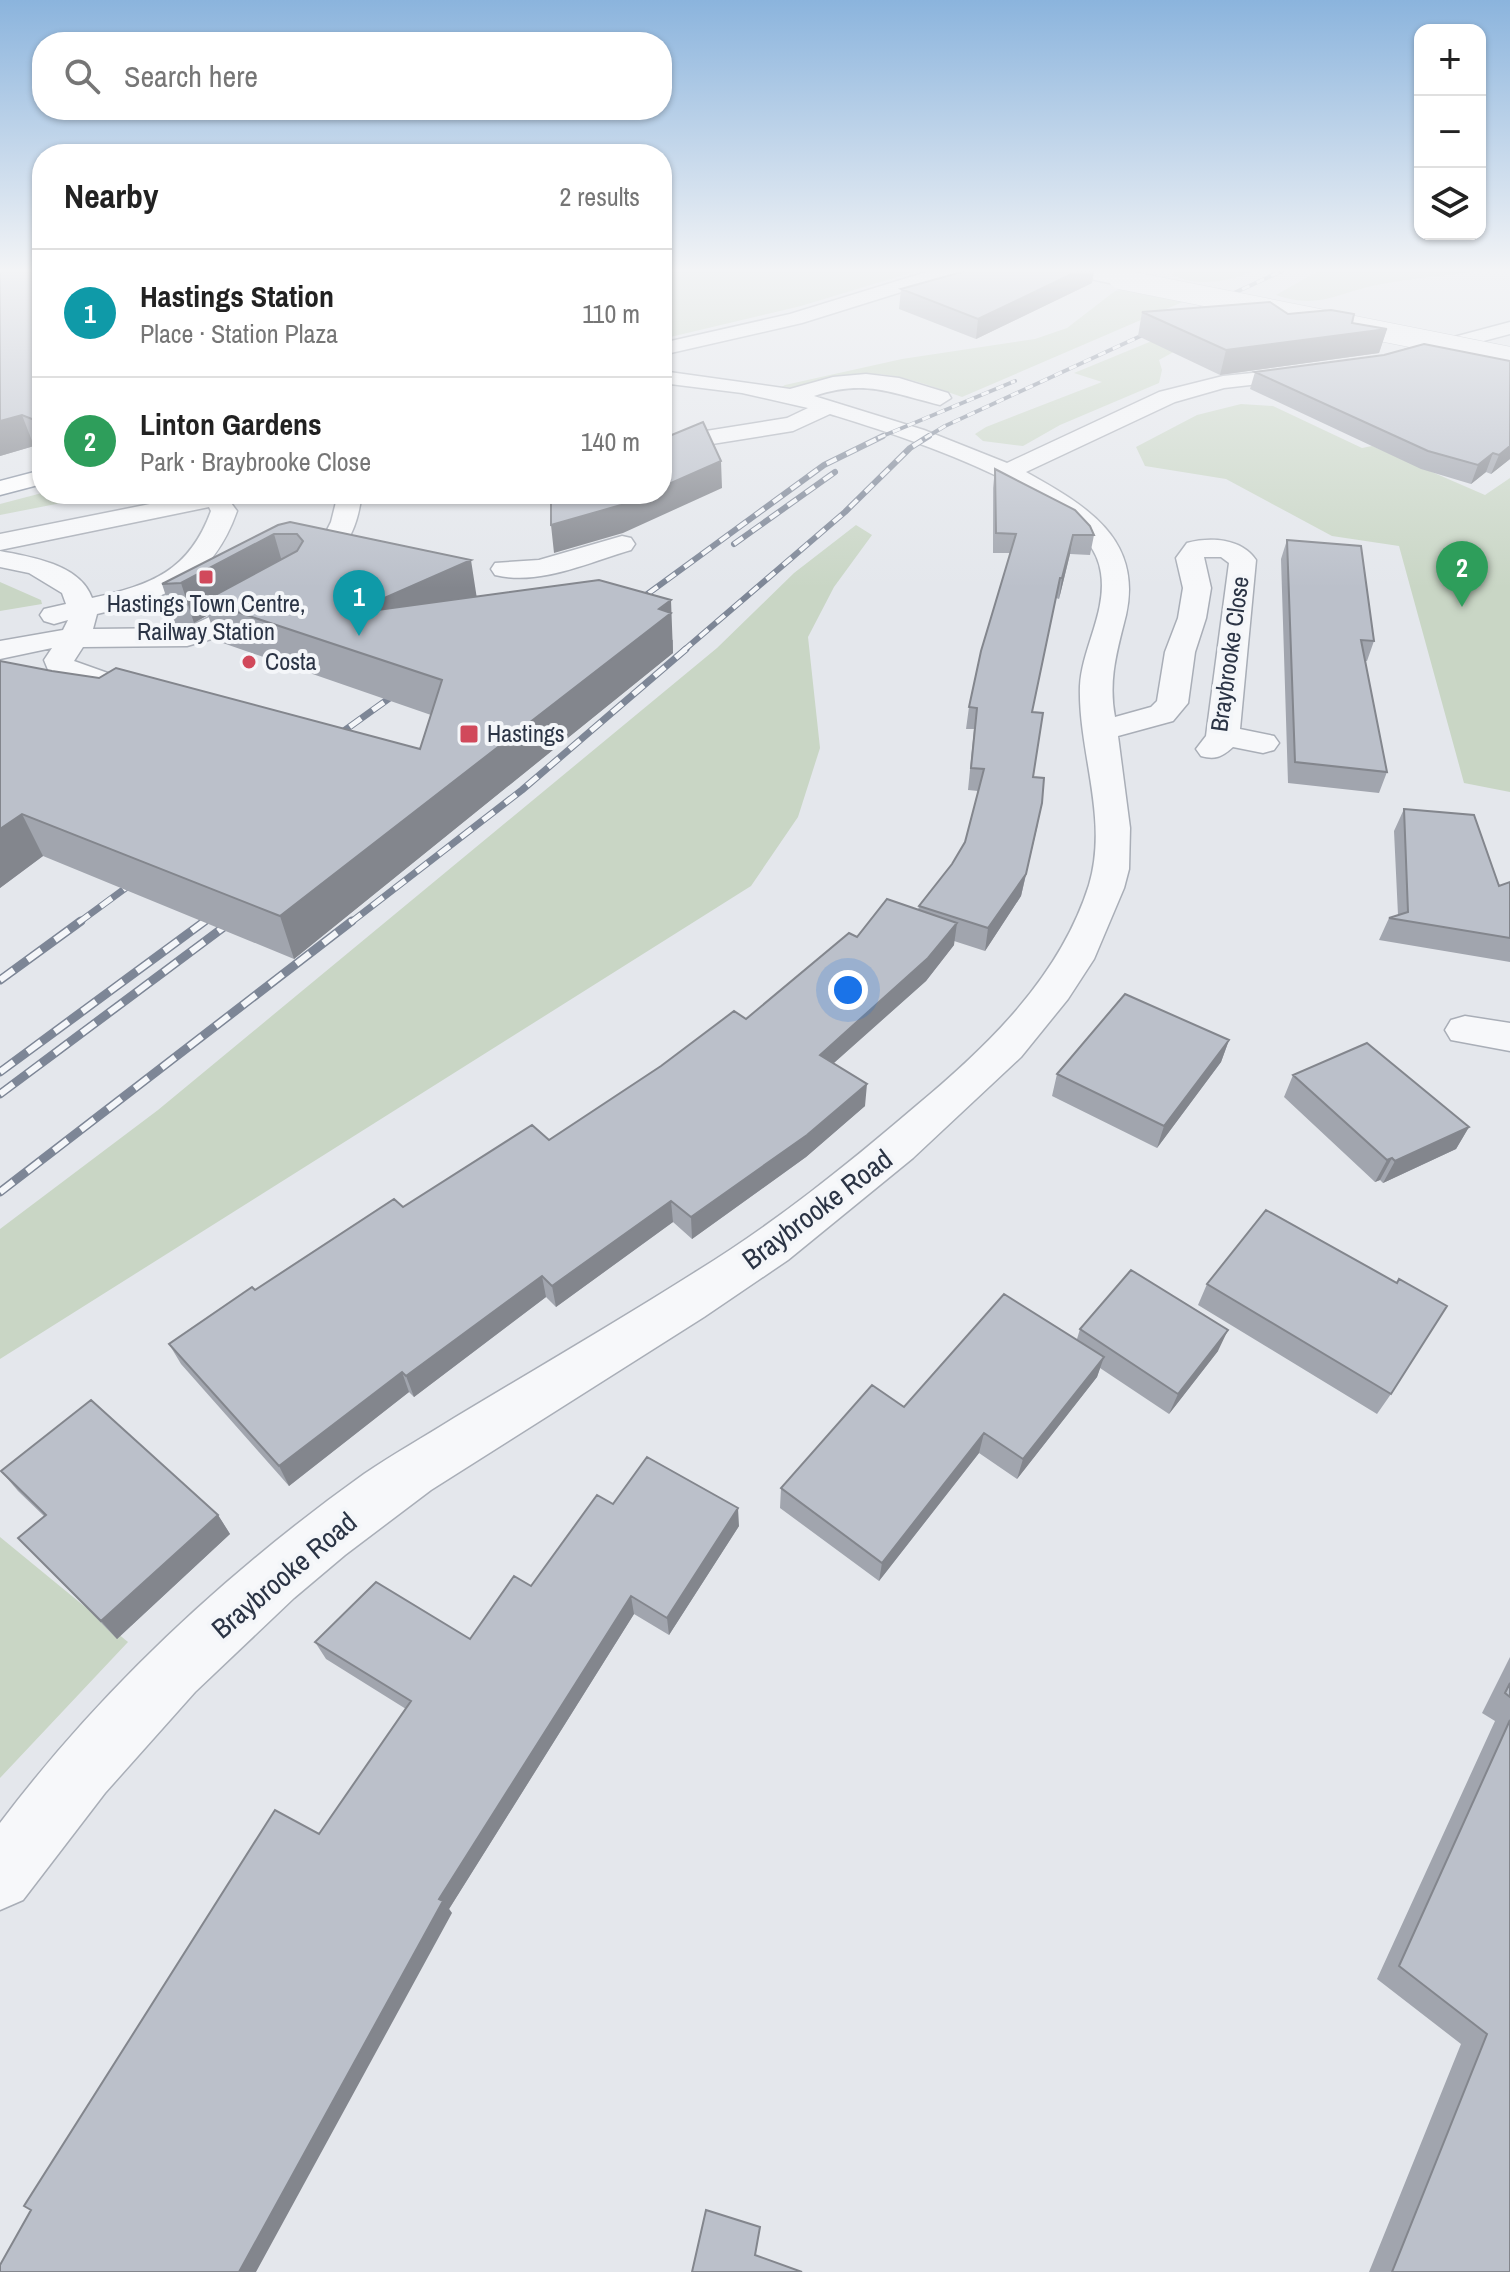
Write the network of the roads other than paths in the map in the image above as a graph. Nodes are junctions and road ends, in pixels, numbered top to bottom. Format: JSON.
{"nodes":[{"id":1,"x":1284,"y":376,"type":"edge"},
{"id":2,"x":672,"y":378,"type":"edge"},
{"id":3,"x":789,"y":396,"type":"junction"},
{"id":4,"x":940,"y":398,"type":"dead end"},
{"id":5,"x":848,"y":412,"type":"junction"},
{"id":6,"x":672,"y":443,"type":"edge"},
{"id":7,"x":0,"y":472,"type":"edge"},
{"id":8,"x":1006,"y":473,"type":"junction"},
{"id":9,"x":32,"y":477,"type":"edge"},
{"id":10,"x":32,"y":480,"type":"edge"},
{"id":11,"x":0,"y":488,"type":"edge"},
{"id":12,"x":187,"y":504,"type":"edge"},
{"id":13,"x":225,"y":504,"type":"edge"},
{"id":14,"x":348,"y":504,"type":"edge"},
{"id":15,"x":336,"y":538,"type":"edge"},
{"id":16,"x":0,"y":542,"type":"edge"},
{"id":17,"x":622,"y":544,"type":"edge"},
{"id":18,"x":0,"y":559,"type":"edge"},
{"id":19,"x":505,"y":569,"type":"dead end"},
{"id":20,"x":284,"y":588,"type":"edge"},
{"id":21,"x":83,"y":608,"type":"junction"},
{"id":22,"x":0,"y":624,"type":"edge"},
{"id":23,"x":74,"y":638,"type":"junction"},
{"id":24,"x":0,"y":650,"type":"edge"},
{"id":25,"x":163,"y":703,"type":"edge"},
{"id":26,"x":1101,"y":731,"type":"junction"},
{"id":27,"x":1263,"y":743,"type":"dead end"},
{"id":28,"x":1465,"y":1030,"type":"dead end"},
{"id":29,"x":1510,"y":1037,"type":"edge"},
{"id":30,"x":0,"y":1877,"type":"edge"}],
"edges":[{"from":1,"to":8,"type":"street"},
{"from":2,"to":3,"type":"street","name":"Braybrooke Road"},
{"from":3,"to":4,"type":"street"},
{"from":3,"to":5,"type":"street","name":"Braybrooke Road"},
{"from":5,"to":6,"type":"street"},
{"from":5,"to":8,"type":"street","name":"Braybrooke Road"},
{"from":7,"to":9,"type":"highway"},
{"from":8,"to":26,"type":"street","name":"Braybrooke Road"},
{"from":10,"to":11,"type":"highway"},
{"from":12,"to":16,"type":"street"},
{"from":13,"to":21,"type":"street"},
{"from":14,"to":15,"type":"street"},
{"from":17,"to":19,"type":"street"},
{"from":18,"to":21,"type":"street"},
{"from":20,"to":23,"type":"street"},
{"from":21,"to":22,"type":"street"},
{"from":21,"to":23,"type":"street"},
{"from":23,"to":24,"type":"street"},
{"from":23,"to":25,"type":"street"},
{"from":26,"to":27,"type":"street","name":"Braybrooke Close"},
{"from":26,"to":30,"type":"street","name":"Braybrooke Road"},
{"from":28,"to":29,"type":"street"}]}
